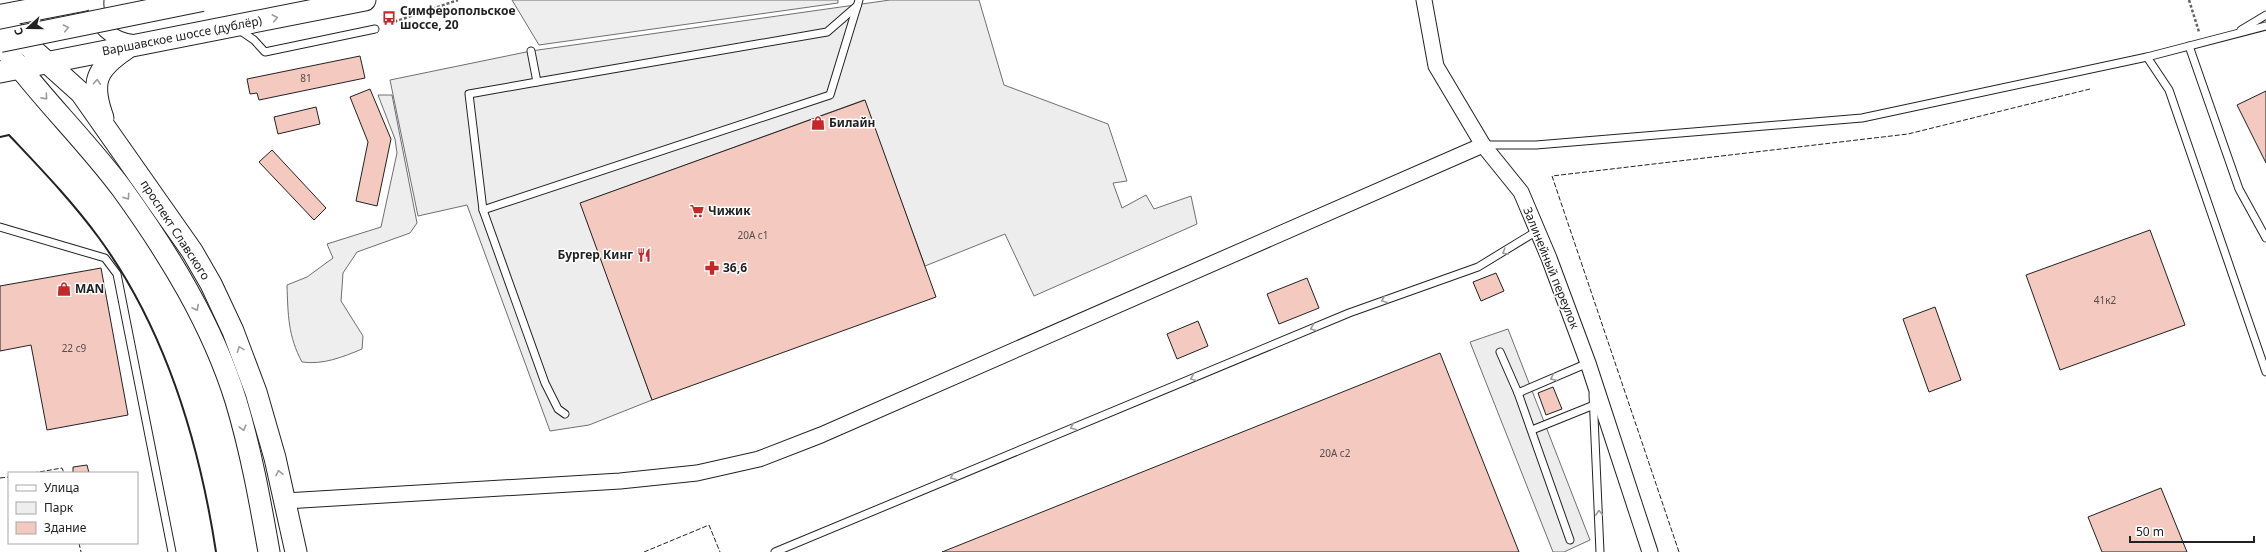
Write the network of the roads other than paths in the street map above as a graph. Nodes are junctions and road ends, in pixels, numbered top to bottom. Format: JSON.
{"nodes":[{"id":1,"x":83,"y":0,"type":"edge"},
{"id":2,"x":96,"y":0,"type":"edge"},
{"id":3,"x":202,"y":0,"type":"edge"},
{"id":4,"x":365,"y":0,"type":"edge"},
{"id":5,"x":1424,"y":0,"type":"edge"},
{"id":6,"x":858,"y":3,"type":"edge"},
{"id":7,"x":2266,"y":15,"type":"edge"},
{"id":8,"x":0,"y":16,"type":"edge"},
{"id":9,"x":0,"y":20,"type":"edge"},
{"id":10,"x":233,"y":26,"type":"junction"},
{"id":11,"x":2266,"y":26,"type":"edge"},
{"id":12,"x":375,"y":29,"type":"road end"},
{"id":13,"x":2234,"y":34,"type":"junction"},
{"id":14,"x":0,"y":42,"type":"edge"},
{"id":15,"x":137,"y":46,"type":"junction"},
{"id":16,"x":2189,"y":46,"type":"junction"},
{"id":17,"x":531,"y":51,"type":"dead end"},
{"id":18,"x":2147,"y":57,"type":"junction"},
{"id":19,"x":49,"y":62,"type":"junction"},
{"id":20,"x":9,"y":70,"type":"edge"},
{"id":21,"x":537,"y":82,"type":"junction"},
{"id":22,"x":108,"y":133,"type":"junction"},
{"id":23,"x":1483,"y":144,"type":"junction"},
{"id":24,"x":483,"y":210,"type":"junction"},
{"id":25,"x":0,"y":227,"type":"edge"},
{"id":26,"x":1538,"y":231,"type":"junction"},
{"id":27,"x":2266,"y":238,"type":"edge"},
{"id":28,"x":1500,"y":352,"type":"dead end"},
{"id":29,"x":1588,"y":363,"type":"junction"},
{"id":30,"x":2266,"y":372,"type":"edge"},
{"id":31,"x":1593,"y":378,"type":"junction"},
{"id":32,"x":1518,"y":393,"type":"junction"},
{"id":33,"x":1594,"y":405,"type":"junction"},
{"id":34,"x":565,"y":414,"type":"dead end"},
{"id":35,"x":1532,"y":430,"type":"junction"},
{"id":36,"x":285,"y":502,"type":"junction"},
{"id":37,"x":1570,"y":540,"type":"dead end"},
{"id":38,"x":172,"y":552,"type":"edge"},
{"id":39,"x":269,"y":552,"type":"edge"},
{"id":40,"x":296,"y":552,"type":"edge"},
{"id":41,"x":775,"y":552,"type":"edge"},
{"id":42,"x":1600,"y":552,"type":"edge"},
{"id":43,"x":1650,"y":552,"type":"edge"}],
"edges":[{"from":1,"to":8,"type":"main road"},
{"from":2,"to":15,"type":"street"},
{"from":14,"to":3,"type":"main road","one_way":true,"bridge":true},
{"from":10,"to":4,"type":"main road","name":"Варшавское шоссе (дублёр)","one_way":true},
{"from":5,"to":23,"type":"street","name":"Залинейный переулок"},
{"from":6,"to":21,"type":"lane"},
{"from":6,"to":24,"type":"lane"},
{"from":7,"to":13,"type":"lane"},
{"from":9,"to":19,"type":"main road","name":"проспект Славского"},
{"from":10,"to":12,"type":"lane"},
{"from":10,"to":15,"type":"main road","name":"Варшавское шоссе (дублёр)"},
{"from":11,"to":13,"type":"lane"},
{"from":13,"to":16,"type":"lane"},
{"from":14,"to":20,"type":"main road","name":"проспект Славского"},
{"from":15,"to":19,"type":"main road","name":"Варшавское шоссе (дублёр)"},
{"from":22,"to":15,"type":"main road","one_way":true},
{"from":16,"to":18,"type":"lane"},
{"from":16,"to":27,"type":"lane"},
{"from":17,"to":21,"type":"lane"},
{"from":18,"to":23,"type":"lane"},
{"from":18,"to":30,"type":"lane"},
{"from":19,"to":20,"type":"main road","name":"Варшавское шоссе (дублёр)"},
{"from":19,"to":22,"type":"main road","name":"проспект Славского"},
{"from":20,"to":39,"type":"main road","name":"проспект Славского","one_way":true},
{"from":21,"to":24,"type":"lane"},
{"from":36,"to":22,"type":"main road","name":"проспект Славского","one_way":true},
{"from":23,"to":26,"type":"street","name":"Залинейный переулок"},
{"from":23,"to":36,"type":"street"},
{"from":24,"to":34,"type":"lane"},
{"from":25,"to":38,"type":"lane"},
{"from":26,"to":29,"type":"street","name":"Залинейный переулок"},
{"from":26,"to":41,"type":"lane","one_way":true},
{"from":28,"to":32,"type":"lane"},
{"from":29,"to":31,"type":"street","name":"Залинейный переулок"},
{"from":29,"to":32,"type":"lane","one_way":true},
{"from":31,"to":33,"type":"lane"},
{"from":31,"to":43,"type":"street","name":"Залинейный переулок"},
{"from":32,"to":35,"type":"lane"},
{"from":33,"to":35,"type":"lane"},
{"from":42,"to":33,"type":"lane","one_way":true},
{"from":35,"to":37,"type":"lane"},
{"from":36,"to":40,"type":"main road","name":"проспект Славского"}]}
